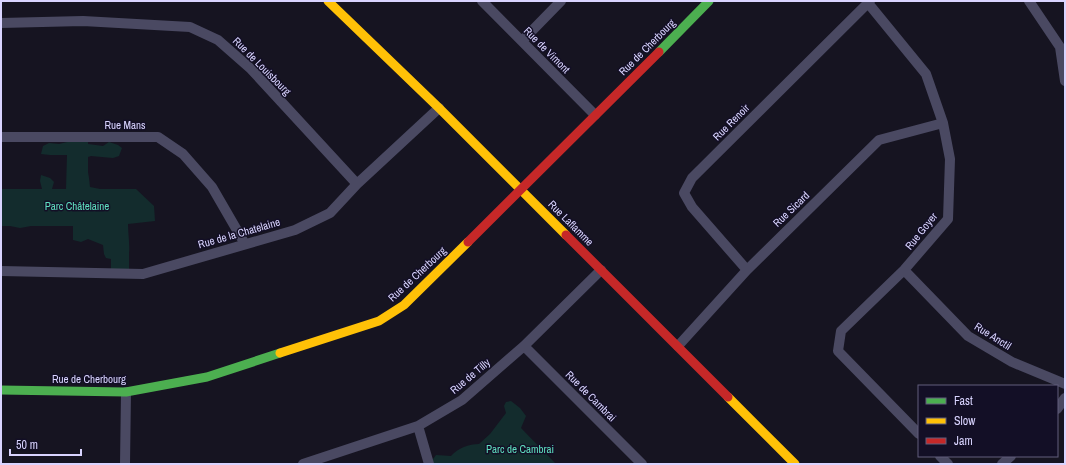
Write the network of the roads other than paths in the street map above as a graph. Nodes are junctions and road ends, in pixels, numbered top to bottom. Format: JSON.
{"nodes":[{"id":1,"x":328,"y":1,"type":"edge"},
{"id":2,"x":482,"y":1,"type":"edge"},
{"id":3,"x":562,"y":1,"type":"edge"},
{"id":4,"x":710,"y":1,"type":"edge"},
{"id":5,"x":1028,"y":1,"type":"edge"},
{"id":6,"x":869,"y":2,"type":"edge"},
{"id":7,"x":1,"y":23,"type":"edge"},
{"id":8,"x":522,"y":41,"type":"junction"},
{"id":9,"x":1065,"y":81,"type":"edge"},
{"id":10,"x":439,"y":108,"type":"junction"},
{"id":11,"x":595,"y":115,"type":"junction"},
{"id":12,"x":943,"y":123,"type":"junction"},
{"id":13,"x":1,"y":137,"type":"edge"},
{"id":14,"x":357,"y":184,"type":"junction"},
{"id":15,"x":521,"y":190,"type":"junction"},
{"id":16,"x":245,"y":244,"type":"junction"},
{"id":17,"x":601,"y":270,"type":"junction"},
{"id":18,"x":747,"y":270,"type":"junction"},
{"id":19,"x":904,"y":270,"type":"junction"},
{"id":20,"x":1,"y":271,"type":"edge"},
{"id":21,"x":524,"y":346,"type":"junction"},
{"id":22,"x":678,"y":346,"type":"junction"},
{"id":23,"x":1065,"y":384,"type":"edge"},
{"id":24,"x":1,"y":390,"type":"edge"},
{"id":25,"x":126,"y":392,"type":"junction"},
{"id":26,"x":1065,"y":398,"type":"edge"},
{"id":27,"x":1058,"y":408,"type":"edge"},
{"id":28,"x":418,"y":426,"type":"junction"},
{"id":29,"x":918,"y":433,"type":"edge"},
{"id":30,"x":1010,"y":457,"type":"edge"},
{"id":31,"x":125,"y":464,"type":"edge"},
{"id":32,"x":304,"y":464,"type":"edge"},
{"id":33,"x":429,"y":464,"type":"edge"},
{"id":34,"x":642,"y":464,"type":"edge"},
{"id":35,"x":795,"y":464,"type":"edge"},
{"id":36,"x":1002,"y":464,"type":"edge"}],
"edges":[{"from":1,"to":10,"type":"street","name":"Rue Laflamme"},
{"from":2,"to":8,"type":"street","name":"Rue de Vimont"},
{"from":3,"to":8,"type":"street"},
{"from":4,"to":11,"type":"street","name":"Rue de Cherbourg"},
{"from":5,"to":9,"type":"street"},
{"from":6,"to":12,"type":"street","name":"Rue Goyer"},
{"from":6,"to":18,"type":"street","name":"Rue Renoir"},
{"from":7,"to":14,"type":"street","name":"Rue de Louisbourg"},
{"from":8,"to":11,"type":"street","name":"Rue de Vimont"},
{"from":10,"to":14,"type":"street","name":"Rue de la Chatelaine"},
{"from":10,"to":15,"type":"street","name":"Rue Laflamme"},
{"from":11,"to":15,"type":"street","name":"Rue de Cherbourg"},
{"from":12,"to":18,"type":"street","name":"Rue Sicard"},
{"from":12,"to":19,"type":"street","name":"Rue Goyer"},
{"from":13,"to":16,"type":"street","name":"Rue Mans"},
{"from":14,"to":16,"type":"street","name":"Rue de la Chatelaine"},
{"from":15,"to":17,"type":"street","name":"Rue Laflamme"},
{"from":15,"to":25,"type":"street","name":"Rue de Cherbourg"},
{"from":16,"to":20,"type":"street","name":"Rue de la Chatelaine"},
{"from":17,"to":21,"type":"street","name":"Rue de Tilly"},
{"from":17,"to":22,"type":"street","name":"Rue Laflamme"},
{"from":18,"to":22,"type":"street","name":"Rue Sicard"},
{"from":19,"to":23,"type":"street","name":"Rue Anctil"},
{"from":19,"to":29,"type":"street","name":"Rue Goyer"},
{"from":21,"to":28,"type":"street","name":"Rue de Tilly"},
{"from":21,"to":34,"type":"street","name":"Rue de Cambrai"},
{"from":22,"to":35,"type":"street","name":"Rue Laflamme"},
{"from":24,"to":25,"type":"street","name":"Rue de Cherbourg"},
{"from":25,"to":31,"type":"street"},
{"from":26,"to":27,"type":"street"},
{"from":28,"to":32,"type":"street","name":"Rue de Tilly"},
{"from":28,"to":33,"type":"street"},
{"from":30,"to":36,"type":"street"}]}
